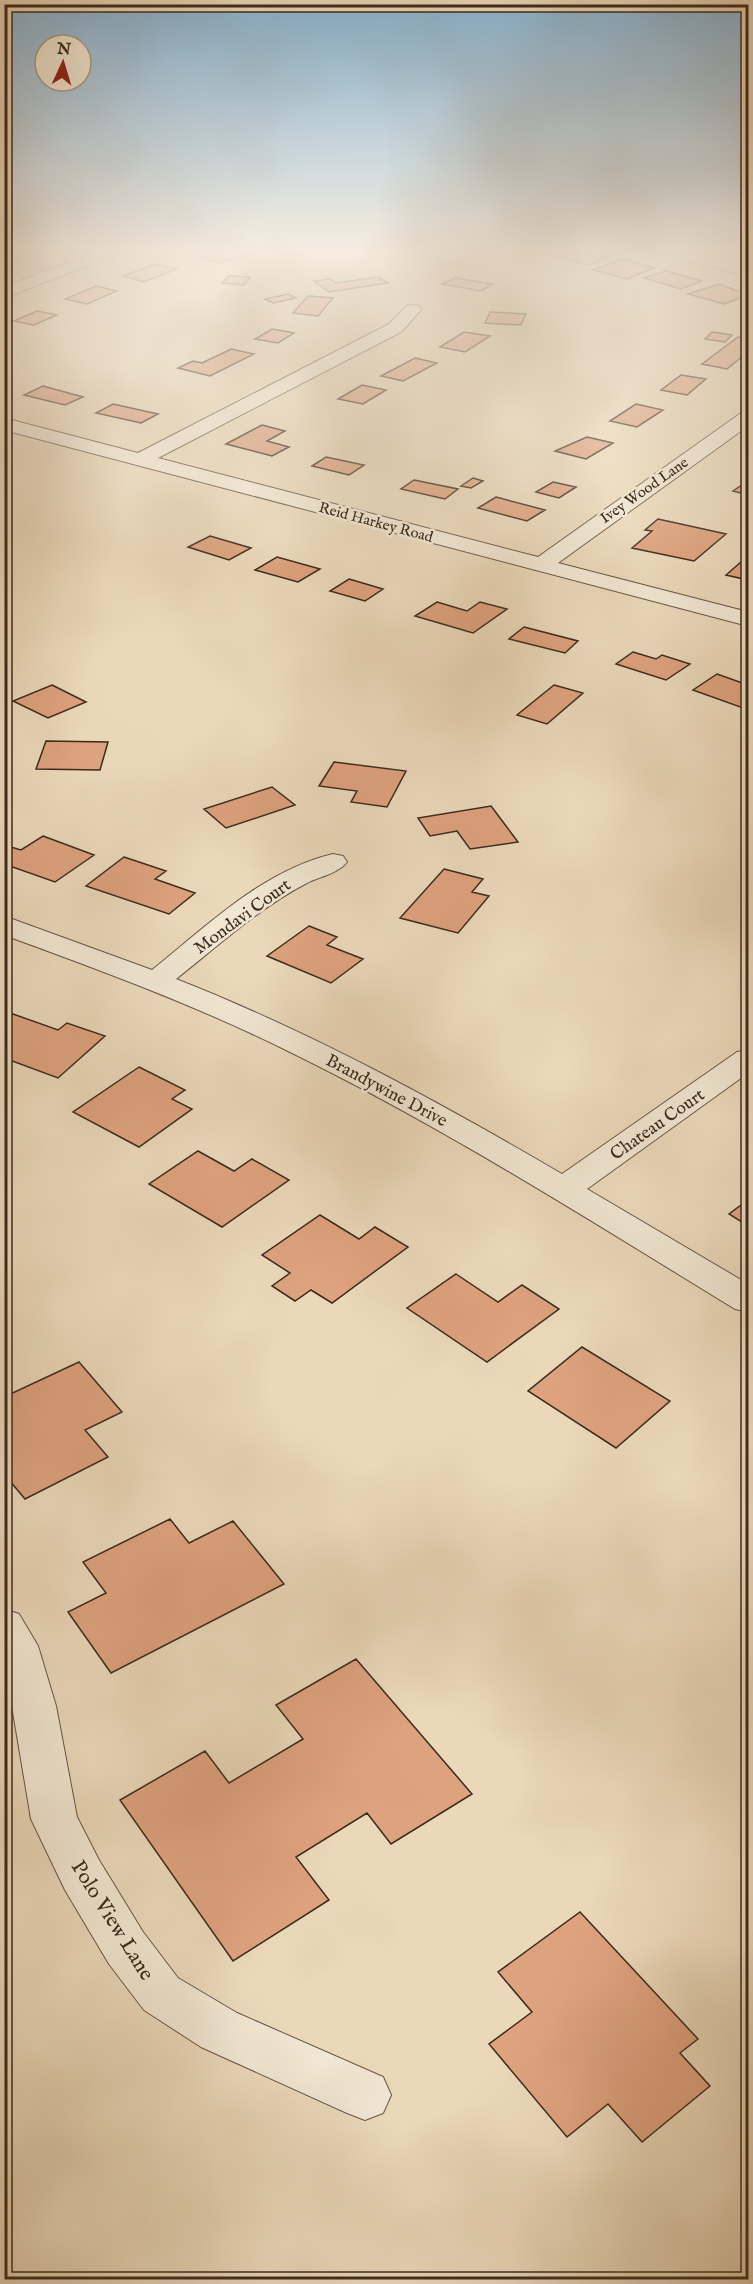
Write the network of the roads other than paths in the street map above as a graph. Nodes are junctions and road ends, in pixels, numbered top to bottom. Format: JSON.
{"nodes":[{"id":1,"x":342,"y":356,"type":"edge"},
{"id":2,"x":748,"y":417,"type":"edge"},
{"id":3,"x":4,"y":424,"type":"edge"},
{"id":4,"x":140,"y":460,"type":"junction"},
{"id":5,"x":541,"y":565,"type":"junction"},
{"id":6,"x":748,"y":619,"type":"edge"},
{"id":7,"x":333,"y":862,"type":"dead end"},
{"id":8,"x":4,"y":925,"type":"edge"},
{"id":9,"x":156,"y":981,"type":"junction"},
{"id":10,"x":748,"y":1059,"type":"edge"},
{"id":11,"x":565,"y":1188,"type":"junction"},
{"id":12,"x":748,"y":1300,"type":"edge"},
{"id":13,"x":4,"y":1626,"type":"edge"},
{"id":14,"x":366,"y":2095,"type":"dead end"}],
"edges":[{"from":1,"to":4,"type":"street"},
{"from":2,"to":5,"type":"street","name":"Ivey Wood Lane"},
{"from":3,"to":4,"type":"street","name":"Reid Harkey Road"},
{"from":4,"to":5,"type":"street","name":"Reid Harkey Road"},
{"from":5,"to":6,"type":"street","name":"Reid Harkey Road"},
{"from":7,"to":9,"type":"street","name":"Mondavi Court"},
{"from":8,"to":9,"type":"street","name":"Brandywine Drive"},
{"from":9,"to":11,"type":"street","name":"Brandywine Drive"},
{"from":10,"to":11,"type":"street","name":"Chateau Court"},
{"from":11,"to":12,"type":"street","name":"Brandywine Drive"},
{"from":13,"to":14,"type":"street","name":"Polo View Lane"}]}
